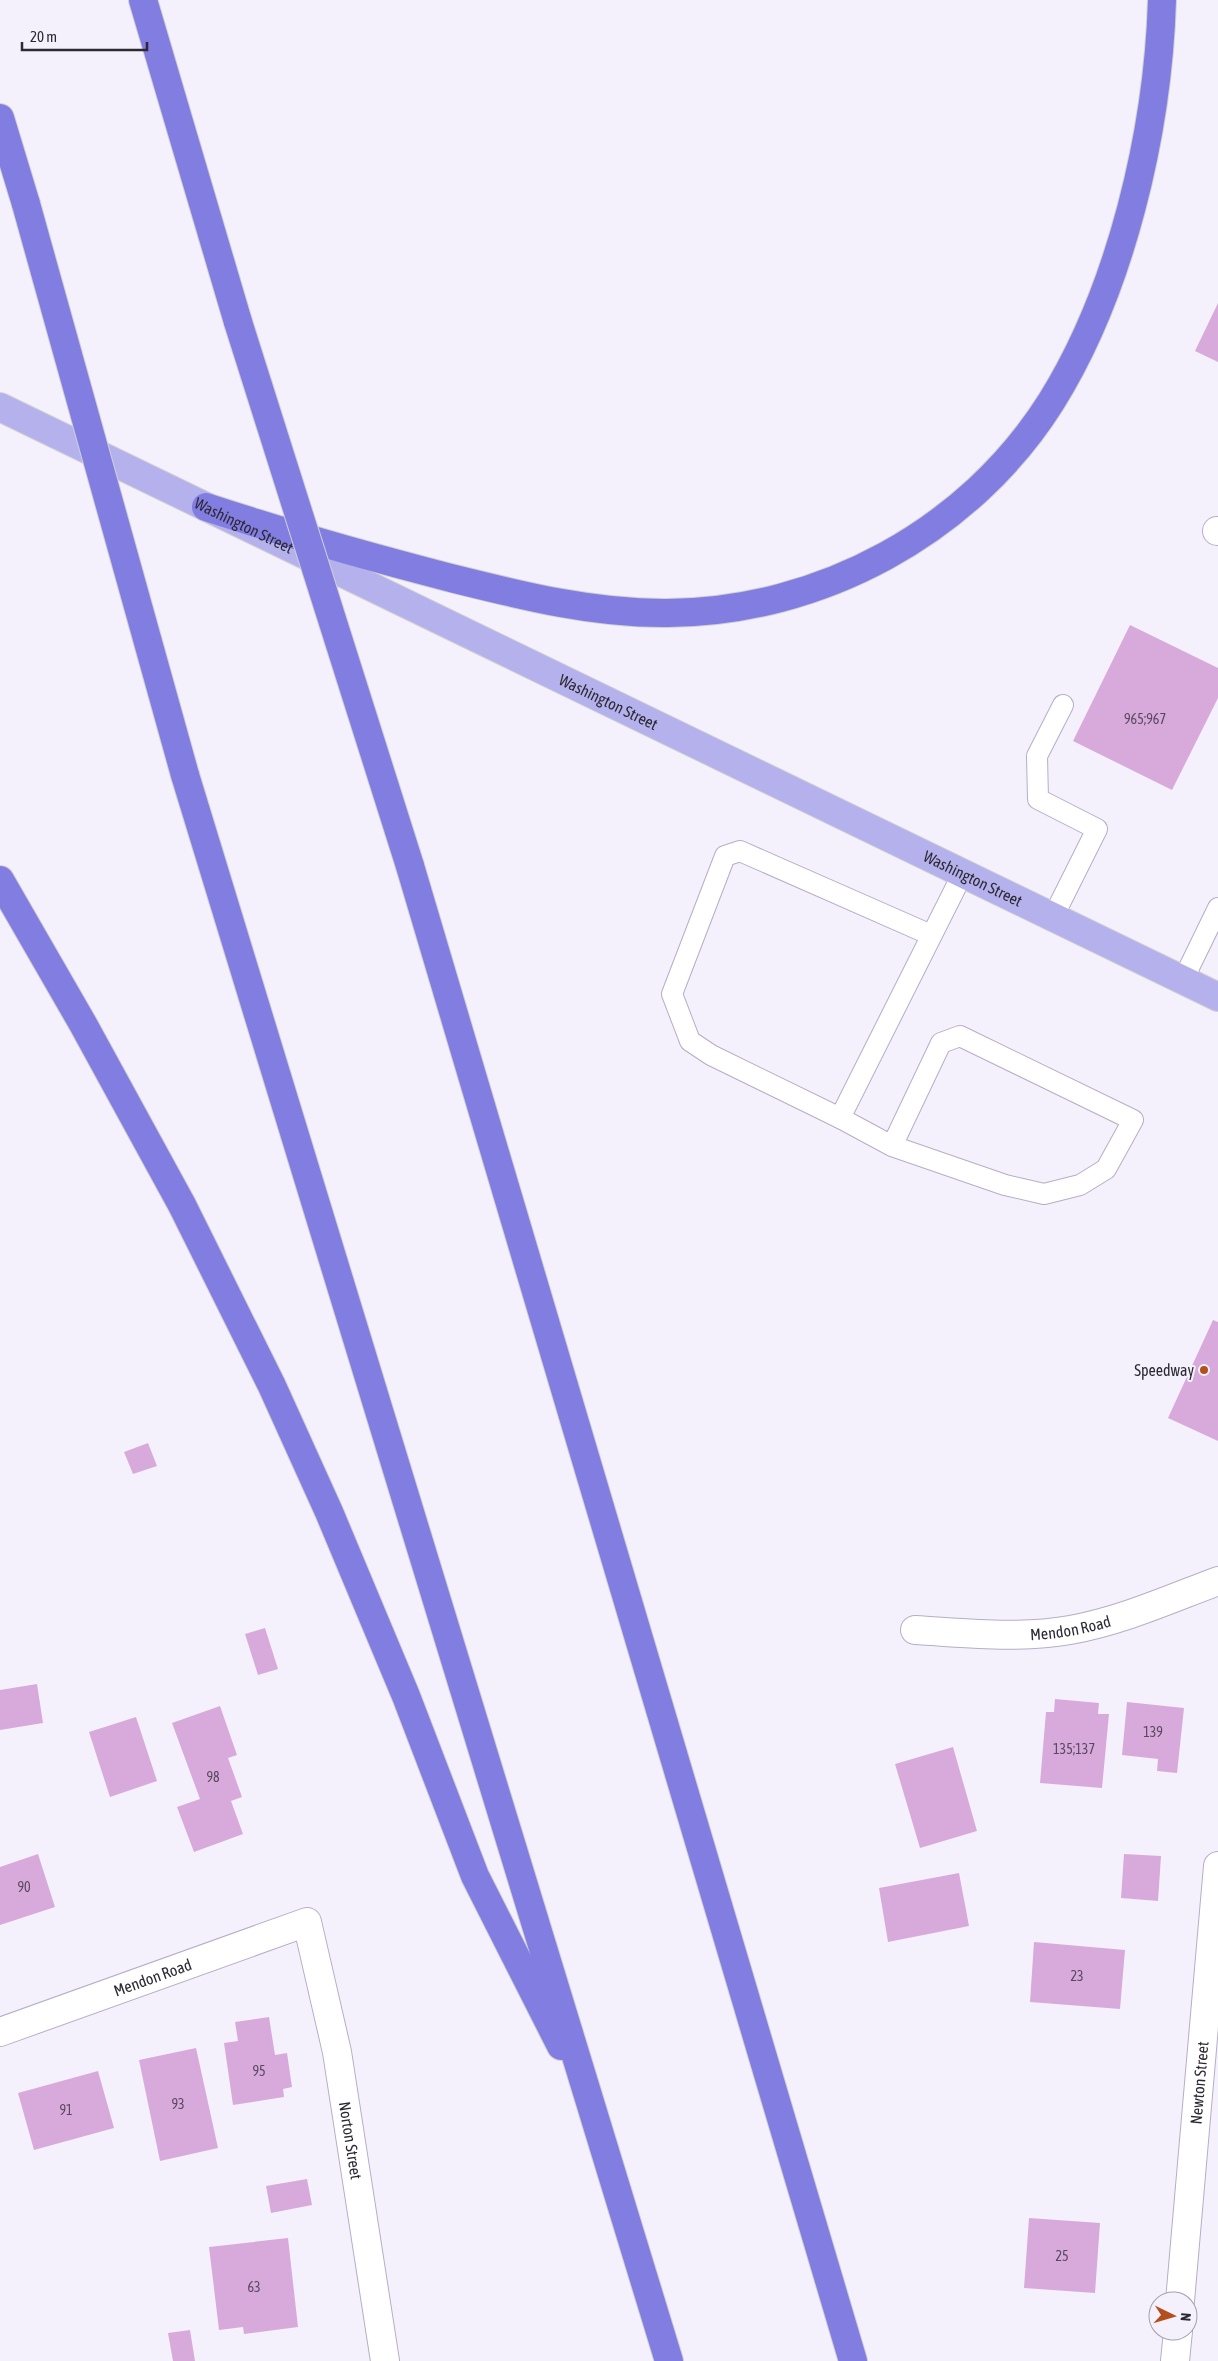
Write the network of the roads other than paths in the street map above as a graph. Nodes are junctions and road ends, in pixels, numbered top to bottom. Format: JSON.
{"nodes":[{"id":1,"x":143,"y":0,"type":"edge"},
{"id":2,"x":162,"y":0,"type":"edge"},
{"id":3,"x":1162,"y":0,"type":"edge"},
{"id":4,"x":169,"y":89,"type":"junction"},
{"id":5,"x":0,"y":118,"type":"edge"},
{"id":6,"x":0,"y":407,"type":"edge"},
{"id":7,"x":206,"y":507,"type":"junction"},
{"id":8,"x":1063,"y":705,"type":"dead end"},
{"id":9,"x":963,"y":873,"type":"junction"},
{"id":10,"x":0,"y":880,"type":"edge"},
{"id":11,"x":1218,"y":908,"type":"edge"},
{"id":12,"x":1052,"y":917,"type":"junction"},
{"id":13,"x":930,"y":936,"type":"junction"},
{"id":14,"x":1183,"y":980,"type":"junction"},
{"id":15,"x":1218,"y":997,"type":"edge"},
{"id":16,"x":840,"y":1118,"type":"junction"},
{"id":17,"x":892,"y":1146,"type":"junction"},
{"id":18,"x":1218,"y":1581,"type":"edge"},
{"id":19,"x":915,"y":1630,"type":"dead end"},
{"id":20,"x":1218,"y":1866,"type":"edge"},
{"id":21,"x":306,"y":1922,"type":"joint"},
{"id":22,"x":0,"y":2032,"type":"edge"},
{"id":23,"x":595,"y":2114,"type":"junction"},
{"id":24,"x":1181,"y":2291,"type":"edge"},
{"id":25,"x":1177,"y":2341,"type":"edge"},
{"id":26,"x":386,"y":2361,"type":"edge"},
{"id":27,"x":669,"y":2361,"type":"edge"},
{"id":28,"x":853,"y":2361,"type":"edge"},
{"id":29,"x":1175,"y":2361,"type":"edge"}],
"edges":[{"from":1,"to":4,"type":"highway"},
{"from":2,"to":4,"type":"highway"},
{"from":3,"to":7,"type":"highway"},
{"from":4,"to":28,"type":"highway","bridge":true},
{"from":5,"to":23,"type":"highway","bridge":true},
{"from":6,"to":7,"type":"main road","name":"Washington Street"},
{"from":7,"to":9,"type":"main road","name":"Washington Street"},
{"from":8,"to":12,"type":"lane"},
{"from":9,"to":12,"type":"main road","name":"Washington Street"},
{"from":9,"to":13,"type":"lane"},
{"from":10,"to":23,"type":"highway"},
{"from":11,"to":14,"type":"lane"},
{"from":12,"to":14,"type":"main road","name":"Washington Street"},
{"from":13,"to":16,"type":"lane"},
{"from":13,"to":16,"type":"lane"},
{"from":14,"to":15,"type":"main road","name":"Washington Street"},
{"from":16,"to":17,"type":"lane"},
{"from":17,"to":17,"type":"lane"},
{"from":18,"to":19,"type":"street","name":"Mendon Road"},
{"from":20,"to":24,"type":"street","name":"Newton Street"},
{"from":21,"to":22,"type":"street","name":"Mendon Road"},
{"from":21,"to":26,"type":"street","name":"Norton Street"},
{"from":23,"to":27,"type":"highway"},
{"from":25,"to":29,"type":"street"}]}
